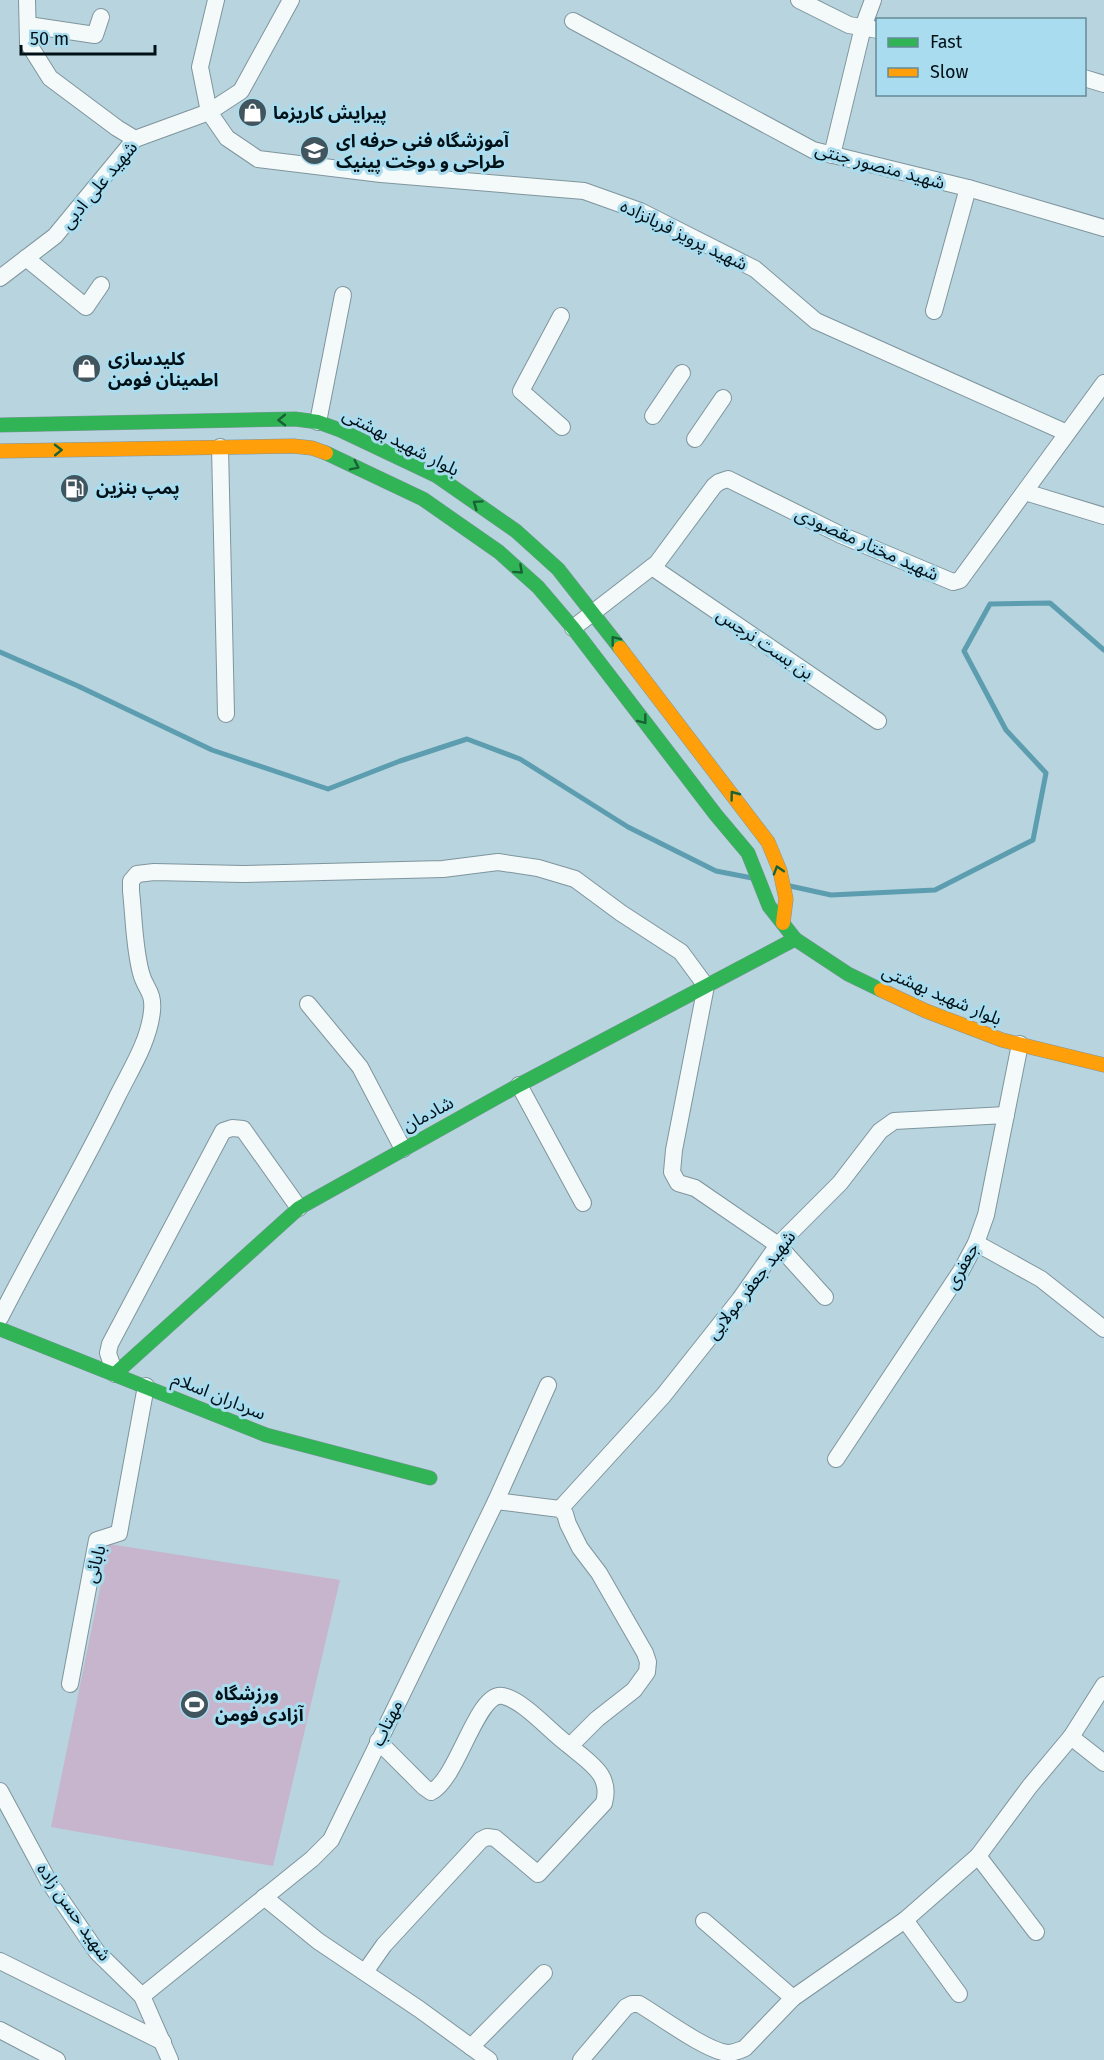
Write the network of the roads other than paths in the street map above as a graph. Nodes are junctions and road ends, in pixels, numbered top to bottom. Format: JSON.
{"nodes":[{"id":1,"x":27,"y":0,"type":"edge"},
{"id":2,"x":216,"y":0,"type":"edge"},
{"id":3,"x":291,"y":0,"type":"edge"},
{"id":4,"x":799,"y":0,"type":"edge"},
{"id":5,"x":873,"y":0,"type":"edge"},
{"id":6,"x":101,"y":17,"type":"dead end"},
{"id":7,"x":573,"y":21,"type":"dead end"},
{"id":8,"x":28,"y":25,"type":"junction"},
{"id":9,"x":870,"y":29,"type":"edge"},
{"id":10,"x":1086,"y":79,"type":"edge"},
{"id":11,"x":1104,"y":84,"type":"edge"},
{"id":12,"x":209,"y":112,"type":"junction"},
{"id":13,"x":135,"y":139,"type":"junction"},
{"id":14,"x":832,"y":155,"type":"junction"},
{"id":15,"x":968,"y":189,"type":"junction"},
{"id":16,"x":1104,"y":228,"type":"edge"},
{"id":17,"x":26,"y":258,"type":"junction"},
{"id":18,"x":3,"y":272,"type":"edge"},
{"id":19,"x":101,"y":285,"type":"dead end"},
{"id":20,"x":343,"y":295,"type":"dead end"},
{"id":21,"x":934,"y":310,"type":"dead end"},
{"id":22,"x":561,"y":316,"type":"dead end"},
{"id":23,"x":682,"y":373,"type":"dead end"},
{"id":24,"x":1104,"y":383,"type":"edge"},
{"id":25,"x":723,"y":398,"type":"dead end"},
{"id":26,"x":653,"y":416,"type":"dead end"},
{"id":27,"x":318,"y":422,"type":"junction"},
{"id":28,"x":107,"y":423,"type":"junction"},
{"id":29,"x":0,"y":425,"type":"edge"},
{"id":30,"x":562,"y":427,"type":"dead end"},
{"id":31,"x":1066,"y":433,"type":"junction"},
{"id":32,"x":695,"y":438,"type":"dead end"},
{"id":33,"x":220,"y":447,"type":"junction"},
{"id":34,"x":108,"y":449,"type":"junction"},
{"id":35,"x":0,"y":451,"type":"edge"},
{"id":36,"x":1025,"y":492,"type":"junction"},
{"id":37,"x":1104,"y":516,"type":"edge"},
{"id":38,"x":652,"y":567,"type":"junction"},
{"id":39,"x":594,"y":612,"type":"junction"},
{"id":40,"x":573,"y":628,"type":"junction"},
{"id":41,"x":226,"y":714,"type":"dead end"},
{"id":42,"x":878,"y":721,"type":"dead end"},
{"id":43,"x":783,"y":923,"type":"junction"},
{"id":44,"x":795,"y":939,"type":"junction"},
{"id":45,"x":706,"y":986,"type":"junction"},
{"id":46,"x":308,"y":1004,"type":"dead end"},
{"id":47,"x":1020,"y":1044,"type":"junction"},
{"id":48,"x":1104,"y":1065,"type":"edge"},
{"id":49,"x":519,"y":1085,"type":"junction"},
{"id":50,"x":1006,"y":1115,"type":"junction"},
{"id":51,"x":403,"y":1149,"type":"junction"},
{"id":52,"x":583,"y":1203,"type":"dead end"},
{"id":53,"x":299,"y":1208,"type":"junction"},
{"id":54,"x":976,"y":1243,"type":"junction"},
{"id":55,"x":778,"y":1245,"type":"junction"},
{"id":56,"x":825,"y":1298,"type":"dead end"},
{"id":57,"x":0,"y":1318,"type":"edge"},
{"id":58,"x":0,"y":1329,"type":"edge"},
{"id":59,"x":1104,"y":1329,"type":"edge"},
{"id":60,"x":115,"y":1374,"type":"junction"},
{"id":61,"x":548,"y":1385,"type":"dead end"},
{"id":62,"x":146,"y":1386,"type":"junction"},
{"id":63,"x":836,"y":1459,"type":"dead end"},
{"id":64,"x":430,"y":1478,"type":"dead end"},
{"id":65,"x":496,"y":1501,"type":"junction"},
{"id":66,"x":560,"y":1509,"type":"junction"},
{"id":67,"x":70,"y":1684,"type":"dead end"},
{"id":68,"x":1104,"y":1685,"type":"edge"},
{"id":69,"x":1071,"y":1737,"type":"junction"},
{"id":70,"x":378,"y":1742,"type":"junction"},
{"id":71,"x":570,"y":1746,"type":"junction"},
{"id":72,"x":1104,"y":1762,"type":"edge"},
{"id":73,"x":0,"y":1791,"type":"edge"},
{"id":74,"x":978,"y":1856,"type":"junction"},
{"id":75,"x":264,"y":1897,"type":"junction"},
{"id":76,"x":905,"y":1920,"type":"junction"},
{"id":77,"x":704,"y":1921,"type":"dead end"},
{"id":78,"x":1036,"y":1932,"type":"dead end"},
{"id":79,"x":0,"y":1961,"type":"edge"},
{"id":80,"x":365,"y":1972,"type":"junction"},
{"id":81,"x":544,"y":1973,"type":"dead end"},
{"id":82,"x":959,"y":1994,"type":"dead end"},
{"id":83,"x":142,"y":1996,"type":"junction"},
{"id":84,"x":793,"y":1998,"type":"junction"},
{"id":85,"x":0,"y":2030,"type":"edge"},
{"id":86,"x":163,"y":2042,"type":"junction"},
{"id":87,"x":471,"y":2047,"type":"junction"},
{"id":88,"x":57,"y":2060,"type":"edge"},
{"id":89,"x":170,"y":2060,"type":"edge"},
{"id":90,"x":489,"y":2060,"type":"edge"},
{"id":91,"x":581,"y":2060,"type":"edge"}],
"edges":[{"from":1,"to":8,"type":"street"},
{"from":2,"to":12,"type":"street"},
{"from":3,"to":12,"type":"street","name":"شهید علی ادبی"},
{"from":4,"to":9,"type":"street"},
{"from":5,"to":9,"type":"street"},
{"from":6,"to":8,"type":"street"},
{"from":7,"to":14,"type":"street","name":"شهید منصور جنتی"},
{"from":8,"to":13,"type":"street"},
{"from":9,"to":14,"type":"street"},
{"from":10,"to":11,"type":"street"},
{"from":12,"to":13,"type":"street","name":"شهید علی ادبی"},
{"from":12,"to":31,"type":"street","name":"شهید پرویز قربانزاده"},
{"from":13,"to":17,"type":"street","name":"شهید علی ادبی"},
{"from":14,"to":15,"type":"street","name":"شهید منصور جنتی"},
{"from":15,"to":16,"type":"street","name":"شهید منصور جنتی"},
{"from":15,"to":21,"type":"street"},
{"from":17,"to":18,"type":"street","name":"شهید علی ادبی"},
{"from":17,"to":19,"type":"street"},
{"from":20,"to":27,"type":"street"},
{"from":22,"to":30,"type":"street"},
{"from":23,"to":26,"type":"street"},
{"from":24,"to":31,"type":"street","name":"شهید مختار مقصودی"},
{"from":25,"to":32,"type":"street"},
{"from":27,"to":28,"type":"main road","name":"بلوار شهید بهشتی","one_way":true},
{"from":39,"to":27,"type":"main road","name":"بلوار شهید بهشتی","one_way":true},
{"from":28,"to":29,"type":"main road","name":"بلوار شهید بهشتی"},
{"from":28,"to":34,"type":"main road"},
{"from":31,"to":36,"type":"street","name":"شهید مختار مقصودی"},
{"from":33,"to":34,"type":"main road"},
{"from":33,"to":40,"type":"main road","one_way":true},
{"from":33,"to":41,"type":"street"},
{"from":35,"to":34,"type":"main road","one_way":true},
{"from":36,"to":37,"type":"street"},
{"from":36,"to":38,"type":"street","name":"شهید مختار مقصودی"},
{"from":38,"to":39,"type":"street","name":"شهید مختار مقصودی"},
{"from":38,"to":42,"type":"street","name":"بن بست نرجس"},
{"from":39,"to":40,"type":"street","name":"شهید مختار مقصودی"},
{"from":43,"to":39,"type":"main road","name":"بلوار شهید بهشتی","one_way":true},
{"from":40,"to":43,"type":"main road","name":"بلوار شهید بهشتی","one_way":true},
{"from":43,"to":44,"type":"main road","name":"بلوار شهید بهشتی"},
{"from":44,"to":45,"type":"main road","name":"شادمان"},
{"from":44,"to":47,"type":"main road","name":"بلوار شهید بهشتی"},
{"from":45,"to":49,"type":"main road","name":"شادمان"},
{"from":45,"to":55,"type":"street"},
{"from":45,"to":57,"type":"street"},
{"from":46,"to":51,"type":"street"},
{"from":47,"to":48,"type":"main road","name":"بلوار شهید بهشتی"},
{"from":47,"to":50,"type":"street","name":"جعفری"},
{"from":49,"to":51,"type":"main road","name":"شادمان"},
{"from":49,"to":52,"type":"street"},
{"from":50,"to":54,"type":"street","name":"جعفری"},
{"from":50,"to":55,"type":"street","name":"شهید جعفر مولایی"},
{"from":51,"to":53,"type":"main road","name":"شادمان"},
{"from":53,"to":60,"type":"main road","name":"شادمان"},
{"from":53,"to":60,"type":"street"},
{"from":54,"to":59,"type":"street"},
{"from":54,"to":63,"type":"street","name":"جعفری"},
{"from":55,"to":56,"type":"street"},
{"from":55,"to":66,"type":"street","name":"شهید جعفر مولایی"},
{"from":58,"to":60,"type":"main road","name":"سرداران اسلام"},
{"from":60,"to":62,"type":"main road","name":"سرداران اسلام"},
{"from":61,"to":65,"type":"street","name":"مهتاب"},
{"from":62,"to":64,"type":"main road","name":"سرداران اسلام"},
{"from":62,"to":67,"type":"street","name":"بابائی"},
{"from":65,"to":66,"type":"street"},
{"from":65,"to":70,"type":"street","name":"مهتاب"},
{"from":66,"to":71,"type":"street"},
{"from":68,"to":69,"type":"street"},
{"from":69,"to":72,"type":"street"},
{"from":69,"to":74,"type":"street"},
{"from":70,"to":71,"type":"street"},
{"from":70,"to":75,"type":"street","name":"مهتاب"},
{"from":71,"to":80,"type":"street"},
{"from":73,"to":83,"type":"street","name":"شهید حسن زاده"},
{"from":74,"to":76,"type":"street"},
{"from":74,"to":78,"type":"street"},
{"from":75,"to":80,"type":"street"},
{"from":75,"to":83,"type":"street","name":"مهتاب"},
{"from":76,"to":82,"type":"street"},
{"from":76,"to":84,"type":"street"},
{"from":77,"to":84,"type":"street"},
{"from":79,"to":86,"type":"street"},
{"from":80,"to":87,"type":"street"},
{"from":81,"to":87,"type":"street"},
{"from":83,"to":86,"type":"street","name":"شهید حسن زاده"},
{"from":84,"to":91,"type":"street"},
{"from":85,"to":88,"type":"street"},
{"from":86,"to":89,"type":"street","name":"شهید حسن زاده"},
{"from":87,"to":90,"type":"street"}]}
